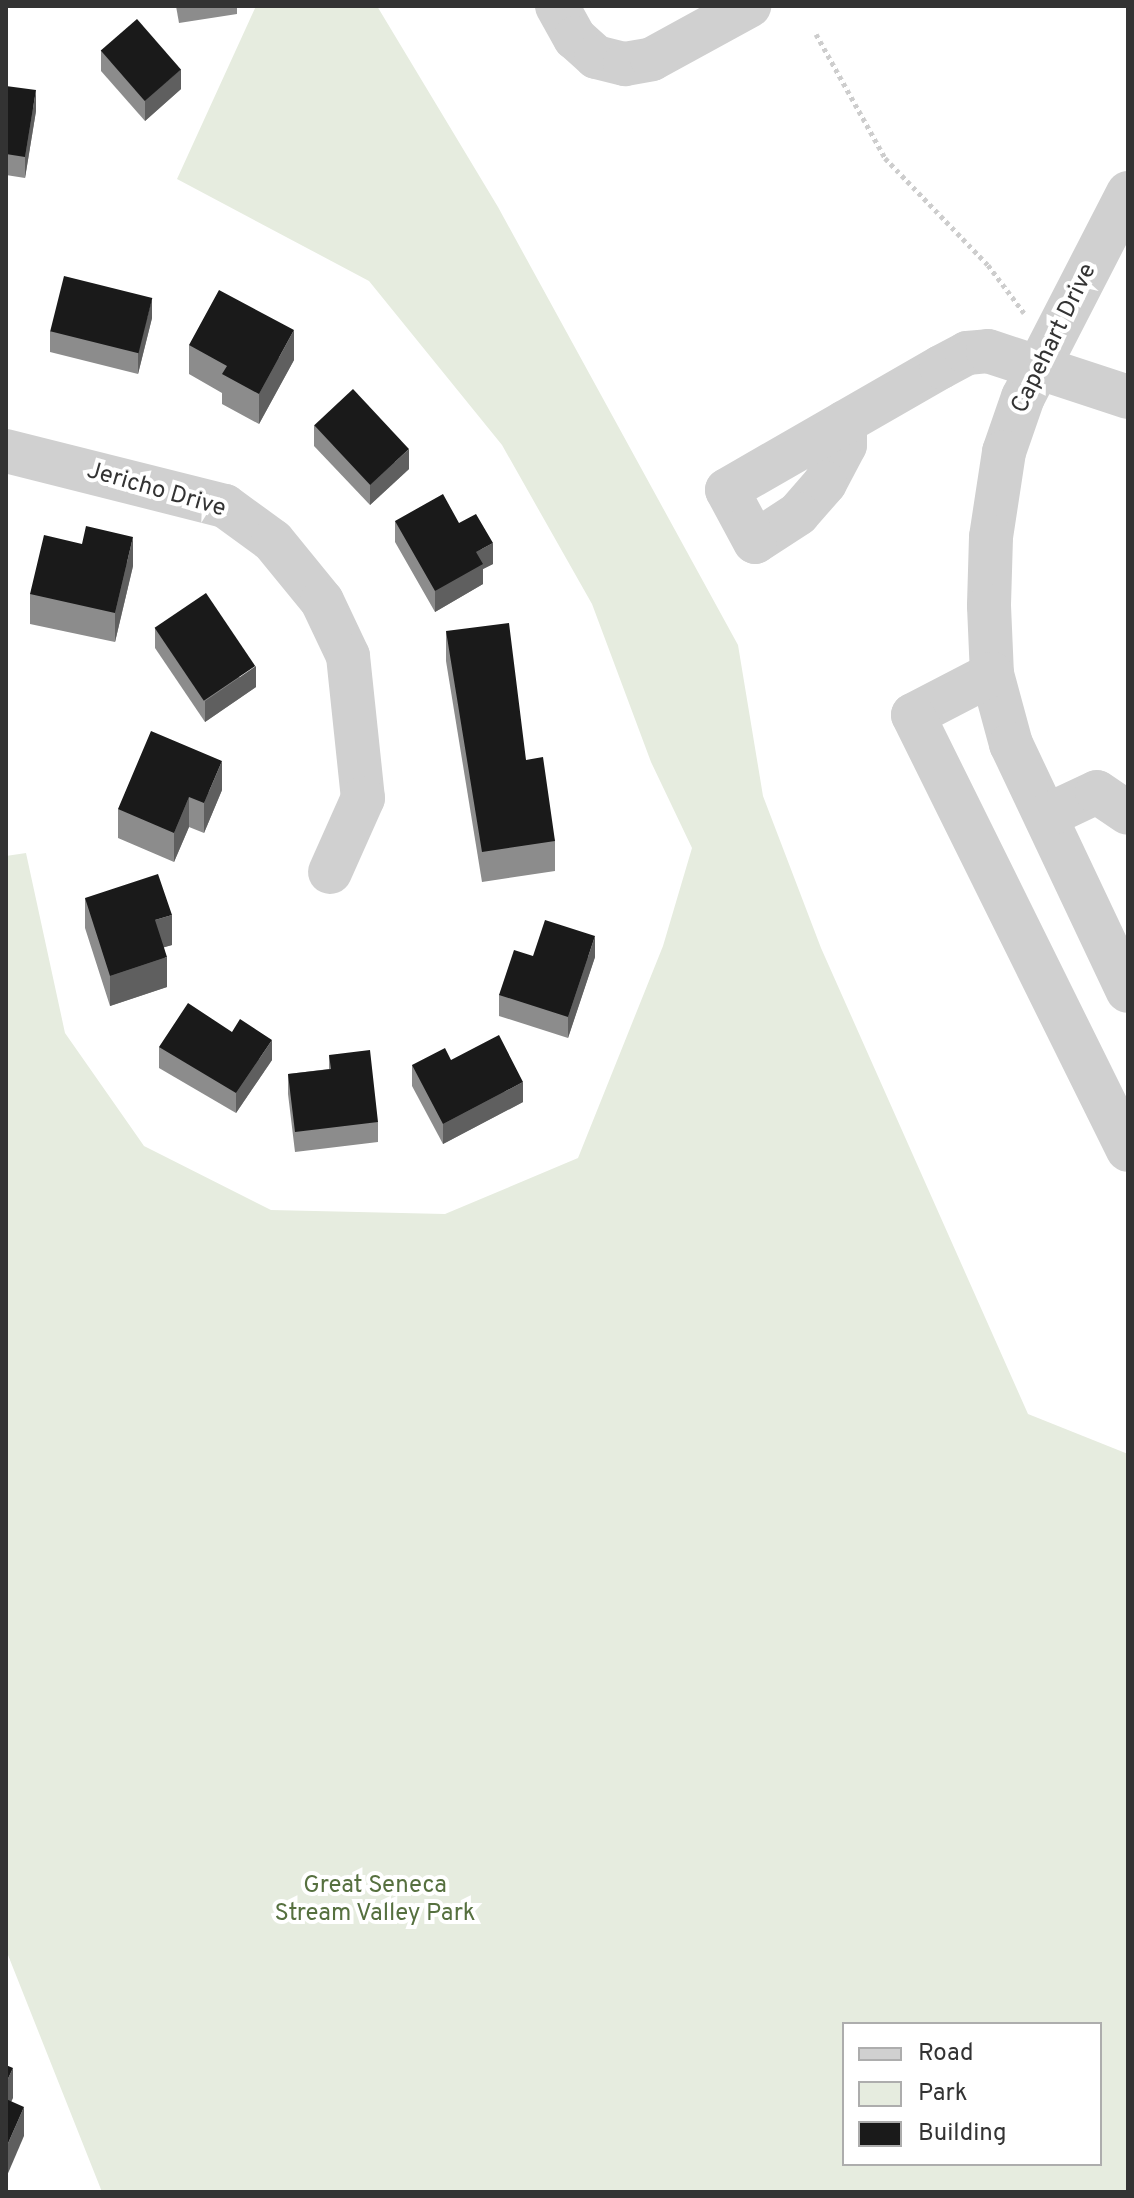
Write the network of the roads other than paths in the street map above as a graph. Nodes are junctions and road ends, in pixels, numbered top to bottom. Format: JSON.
{"nodes":[{"id":1,"x":557,"y":6,"type":"edge"},
{"id":2,"x":749,"y":6,"type":"edge"},
{"id":3,"x":1128,"y":193,"type":"edge"},
{"id":4,"x":1037,"y":368,"type":"junction"},
{"id":5,"x":1128,"y":397,"type":"edge"},
{"id":6,"x":845,"y":422,"type":"dead end"},
{"id":7,"x":6,"y":451,"type":"edge"},
{"id":8,"x":992,"y":674,"type":"junction"},
{"id":9,"x":1128,"y":813,"type":"edge"},
{"id":10,"x":1046,"y":816,"type":"junction"},
{"id":11,"x":330,"y":872,"type":"dead end"},
{"id":12,"x":1128,"y":991,"type":"edge"},
{"id":13,"x":1128,"y":1150,"type":"edge"}],
"edges":[{"from":1,"to":2,"type":"street"},
{"from":3,"to":4,"type":"street","name":"Capehart Drive"},
{"from":4,"to":5,"type":"street"},
{"from":4,"to":6,"type":"street"},
{"from":4,"to":8,"type":"street","name":"Capehart Drive"},
{"from":7,"to":11,"type":"street","name":"Jericho Drive"},
{"from":8,"to":10,"type":"street","name":"Capehart Drive"},
{"from":8,"to":13,"type":"street"},
{"from":9,"to":10,"type":"street"},
{"from":10,"to":12,"type":"street","name":"Capehart Drive"}]}
